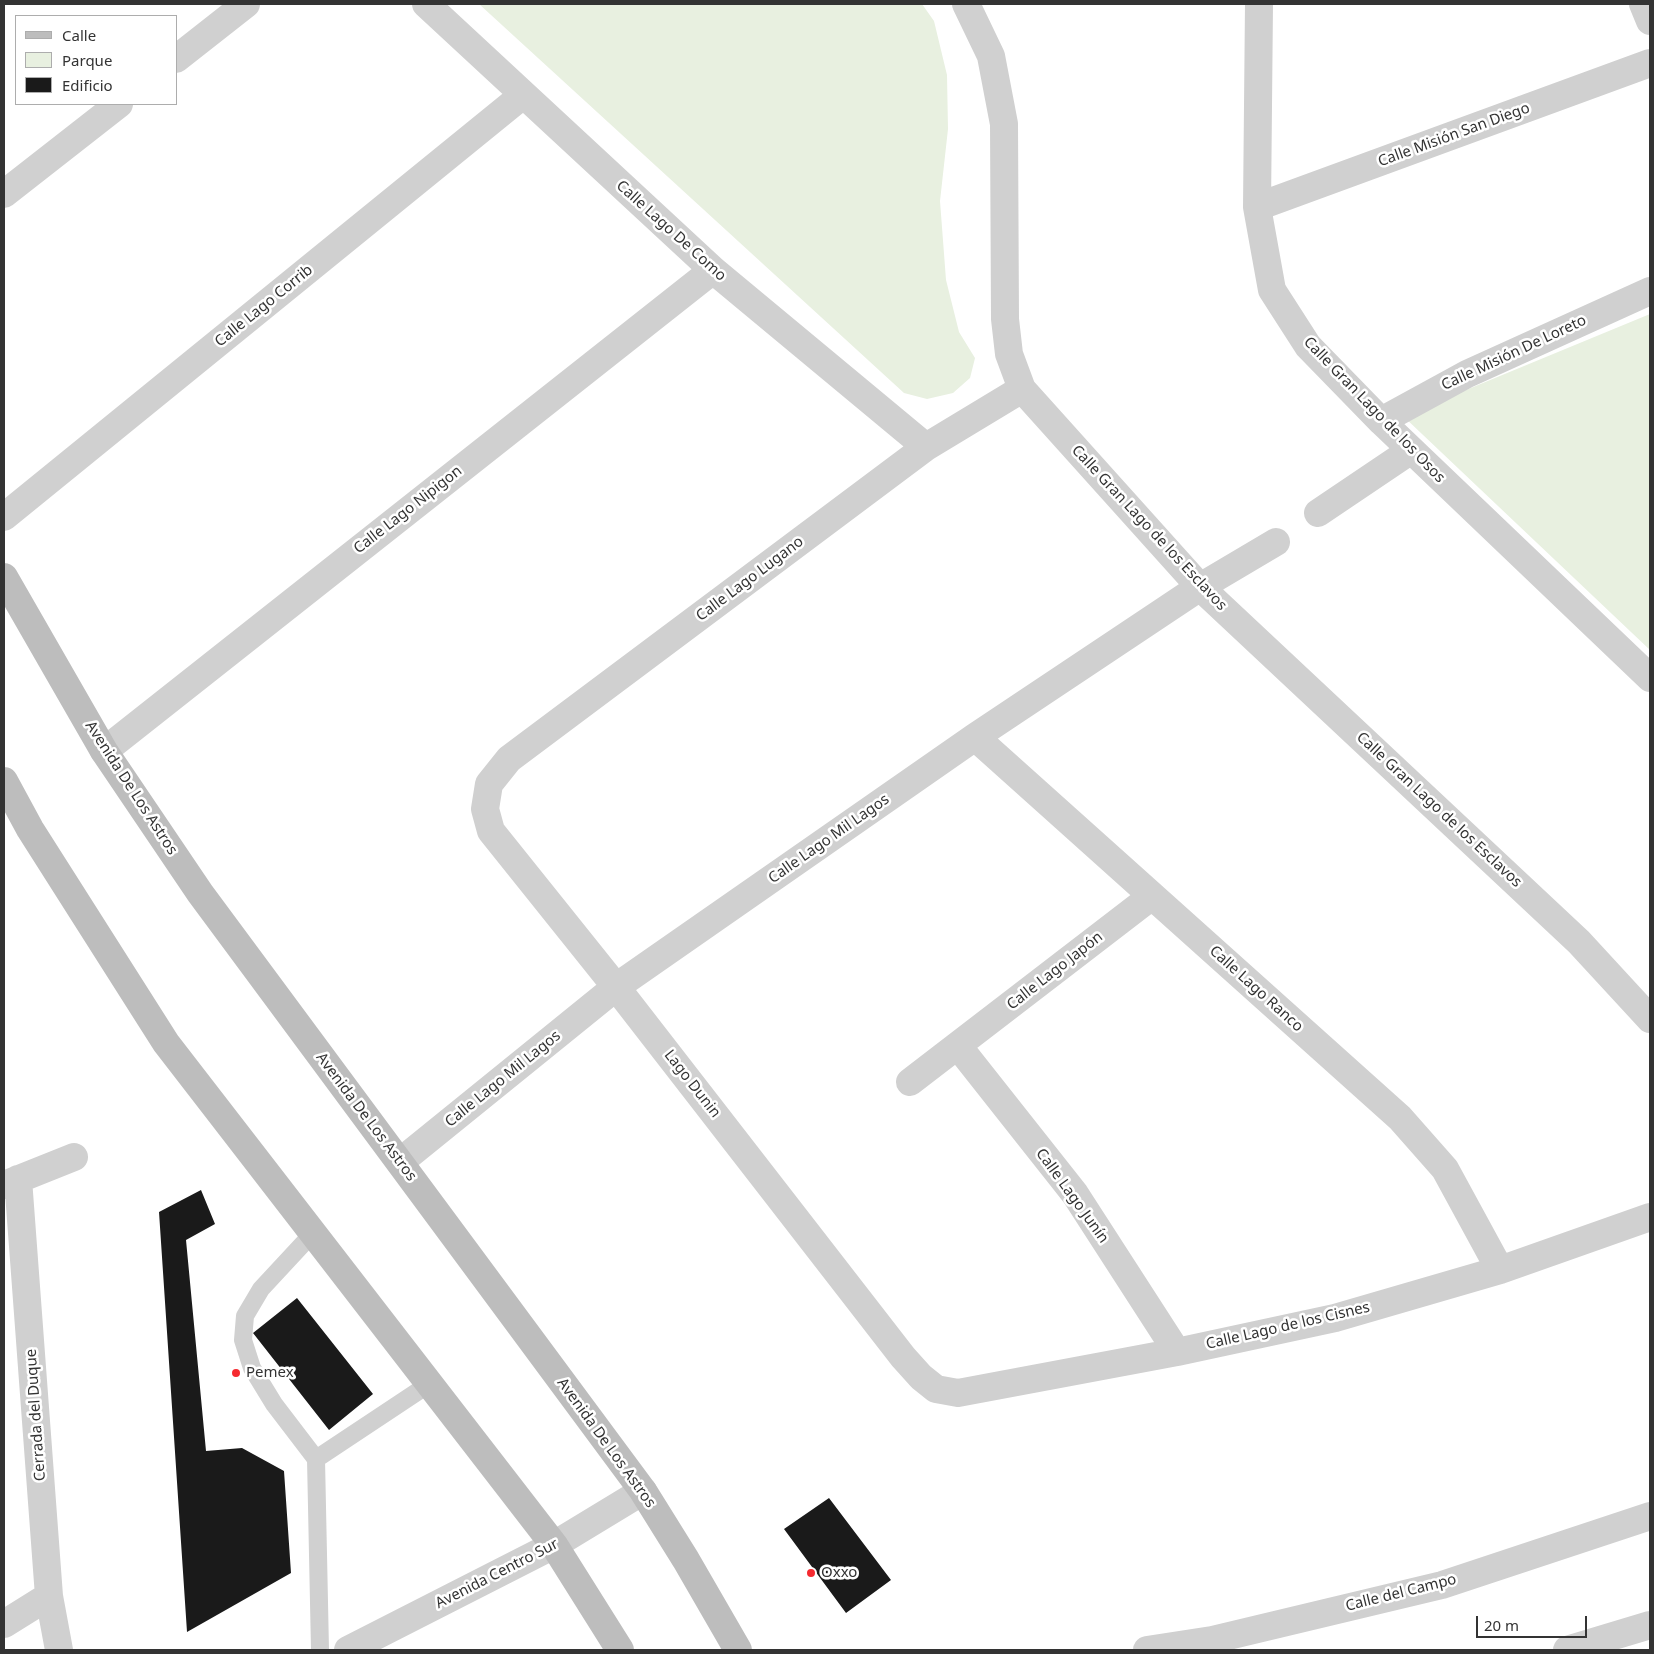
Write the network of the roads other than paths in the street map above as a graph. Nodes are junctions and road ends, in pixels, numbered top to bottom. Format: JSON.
{"nodes":[{"id":1,"x":246,"y":4,"type":"edge"},
{"id":2,"x":426,"y":4,"type":"edge"},
{"id":3,"x":966,"y":4,"type":"edge"},
{"id":4,"x":1259,"y":4,"type":"edge"},
{"id":5,"x":1643,"y":4,"type":"edge"},
{"id":6,"x":1650,"y":21,"type":"edge"},
{"id":7,"x":178,"y":56,"type":"edge"},
{"id":8,"x":1650,"y":63,"type":"edge"},
{"id":9,"x":524,"y":95,"type":"junction"},
{"id":10,"x":118,"y":105,"type":"edge"},
{"id":11,"x":4,"y":194,"type":"edge"},
{"id":12,"x":1257,"y":207,"type":"junction"},
{"id":13,"x":713,"y":270,"type":"junction"},
{"id":14,"x":1650,"y":291,"type":"edge"},
{"id":15,"x":1022,"y":388,"type":"junction"},
{"id":16,"x":1381,"y":421,"type":"junction"},
{"id":17,"x":926,"y":447,"type":"junction"},
{"id":18,"x":1410,"y":451,"type":"junction"},
{"id":19,"x":1318,"y":512,"type":"dead end"},
{"id":20,"x":4,"y":517,"type":"edge"},
{"id":21,"x":1276,"y":542,"type":"dead end"},
{"id":22,"x":4,"y":578,"type":"edge"},
{"id":23,"x":1200,"y":587,"type":"junction"},
{"id":24,"x":1650,"y":678,"type":"edge"},
{"id":25,"x":975,"y":738,"type":"junction"},
{"id":26,"x":104,"y":751,"type":"junction"},
{"id":27,"x":4,"y":781,"type":"edge"},
{"id":28,"x":490,"y":784,"type":"joint"},
{"id":29,"x":1152,"y":896,"type":"junction"},
{"id":30,"x":616,"y":987,"type":"junction"},
{"id":31,"x":1650,"y":1019,"type":"edge"},
{"id":32,"x":958,"y":1046,"type":"junction"},
{"id":33,"x":910,"y":1082,"type":"dead end"},
{"id":34,"x":74,"y":1157,"type":"dead end"},
{"id":35,"x":400,"y":1162,"type":"junction"},
{"id":36,"x":11,"y":1182,"type":"edge"},
{"id":37,"x":1650,"y":1217,"type":"edge"},
{"id":38,"x":313,"y":1233,"type":"junction"},
{"id":39,"x":1500,"y":1270,"type":"junction"},
{"id":40,"x":1177,"y":1352,"type":"junction"},
{"id":41,"x":920,"y":1377,"type":"joint"},
{"id":42,"x":429,"y":1384,"type":"junction"},
{"id":43,"x":316,"y":1459,"type":"junction"},
{"id":44,"x":642,"y":1491,"type":"junction"},
{"id":45,"x":1650,"y":1516,"type":"edge"},
{"id":46,"x":554,"y":1545,"type":"junction"},
{"id":47,"x":49,"y":1596,"type":"junction"},
{"id":48,"x":4,"y":1624,"type":"edge"},
{"id":49,"x":1650,"y":1624,"type":"edge"},
{"id":50,"x":59,"y":1650,"type":"edge"},
{"id":51,"x":320,"y":1650,"type":"edge"},
{"id":52,"x":348,"y":1650,"type":"edge"},
{"id":53,"x":620,"y":1650,"type":"edge"},
{"id":54,"x":738,"y":1650,"type":"edge"},
{"id":55,"x":1147,"y":1650,"type":"edge"},
{"id":56,"x":1566,"y":1650,"type":"edge"}],
"edges":[{"from":1,"to":7,"type":"street"},
{"from":2,"to":9,"type":"street","name":"Calle Lago De Como"},
{"from":3,"to":15,"type":"street","name":"Calle Gran Lago de los Esclavos"},
{"from":4,"to":12,"type":"street","name":"Calle Gran Lago de los Osos"},
{"from":5,"to":6,"type":"street"},
{"from":8,"to":12,"type":"street","name":"Calle Misión San Diego"},
{"from":9,"to":13,"type":"street","name":"Calle Lago De Como"},
{"from":9,"to":20,"type":"street","name":"Calle Lago Corrib"},
{"from":10,"to":11,"type":"street"},
{"from":12,"to":16,"type":"street","name":"Calle Gran Lago de los Osos"},
{"from":13,"to":17,"type":"street","name":"Calle Lago De Como"},
{"from":13,"to":26,"type":"street","name":"Calle Lago Nipigon"},
{"from":14,"to":16,"type":"street","name":"Calle Misión De Loreto"},
{"from":15,"to":17,"type":"street","name":"Calle Lago Lugano"},
{"from":15,"to":23,"type":"street","name":"Calle Gran Lago de los Esclavos"},
{"from":16,"to":18,"type":"street","name":"Calle Gran Lago de los Osos"},
{"from":17,"to":28,"type":"street","name":"Calle Lago Lugano"},
{"from":18,"to":19,"type":"street"},
{"from":18,"to":24,"type":"street","name":"Calle Gran Lago de los Osos"},
{"from":21,"to":23,"type":"street","name":"Calle Lago Mil Lagos"},
{"from":22,"to":26,"type":"main road","name":"Avenida De Los Astros"},
{"from":23,"to":25,"type":"street","name":"Calle Lago Mil Lagos"},
{"from":23,"to":31,"type":"street","name":"Calle Gran Lago de los Esclavos"},
{"from":25,"to":29,"type":"street","name":"Calle Lago Ranco"},
{"from":25,"to":30,"type":"street","name":"Calle Lago Mil Lagos"},
{"from":26,"to":35,"type":"main road","name":"Avenida De Los Astros"},
{"from":27,"to":38,"type":"main road"},
{"from":28,"to":30,"type":"street","name":"Lago Dunin"},
{"from":29,"to":32,"type":"street","name":"Calle Lago Japón"},
{"from":29,"to":39,"type":"street","name":"Calle Lago Ranco"},
{"from":30,"to":35,"type":"street","name":"Calle Lago Mil Lagos"},
{"from":30,"to":41,"type":"street","name":"Lago Dunin"},
{"from":32,"to":33,"type":"street","name":"Calle Lago Japón"},
{"from":32,"to":40,"type":"street","name":"Calle Lago Junín"},
{"from":34,"to":36,"type":"street"},
{"from":35,"to":44,"type":"main road","name":"Avenida De Los Astros"},
{"from":36,"to":47,"type":"street","name":"Cerrada del Duque"},
{"from":37,"to":39,"type":"street","name":"Calle Lago de los Cisnes"},
{"from":38,"to":42,"type":"main road"},
{"from":38,"to":43,"type":"lane"},
{"from":39,"to":40,"type":"street","name":"Calle Lago de los Cisnes"},
{"from":40,"to":41,"type":"street","name":"Calle Lago de los Cisnes"},
{"from":42,"to":43,"type":"lane"},
{"from":42,"to":46,"type":"main road"},
{"from":43,"to":51,"type":"lane"},
{"from":44,"to":46,"type":"street","name":"Avenida Centro Sur"},
{"from":44,"to":54,"type":"main road","name":"Avenida De Los Astros"},
{"from":45,"to":55,"type":"street","name":"Calle del Campo"},
{"from":46,"to":52,"type":"street","name":"Avenida Centro Sur"},
{"from":46,"to":53,"type":"main road"},
{"from":47,"to":48,"type":"street"},
{"from":47,"to":50,"type":"street","name":"Cerrada del Duque"},
{"from":49,"to":56,"type":"street"}]}
